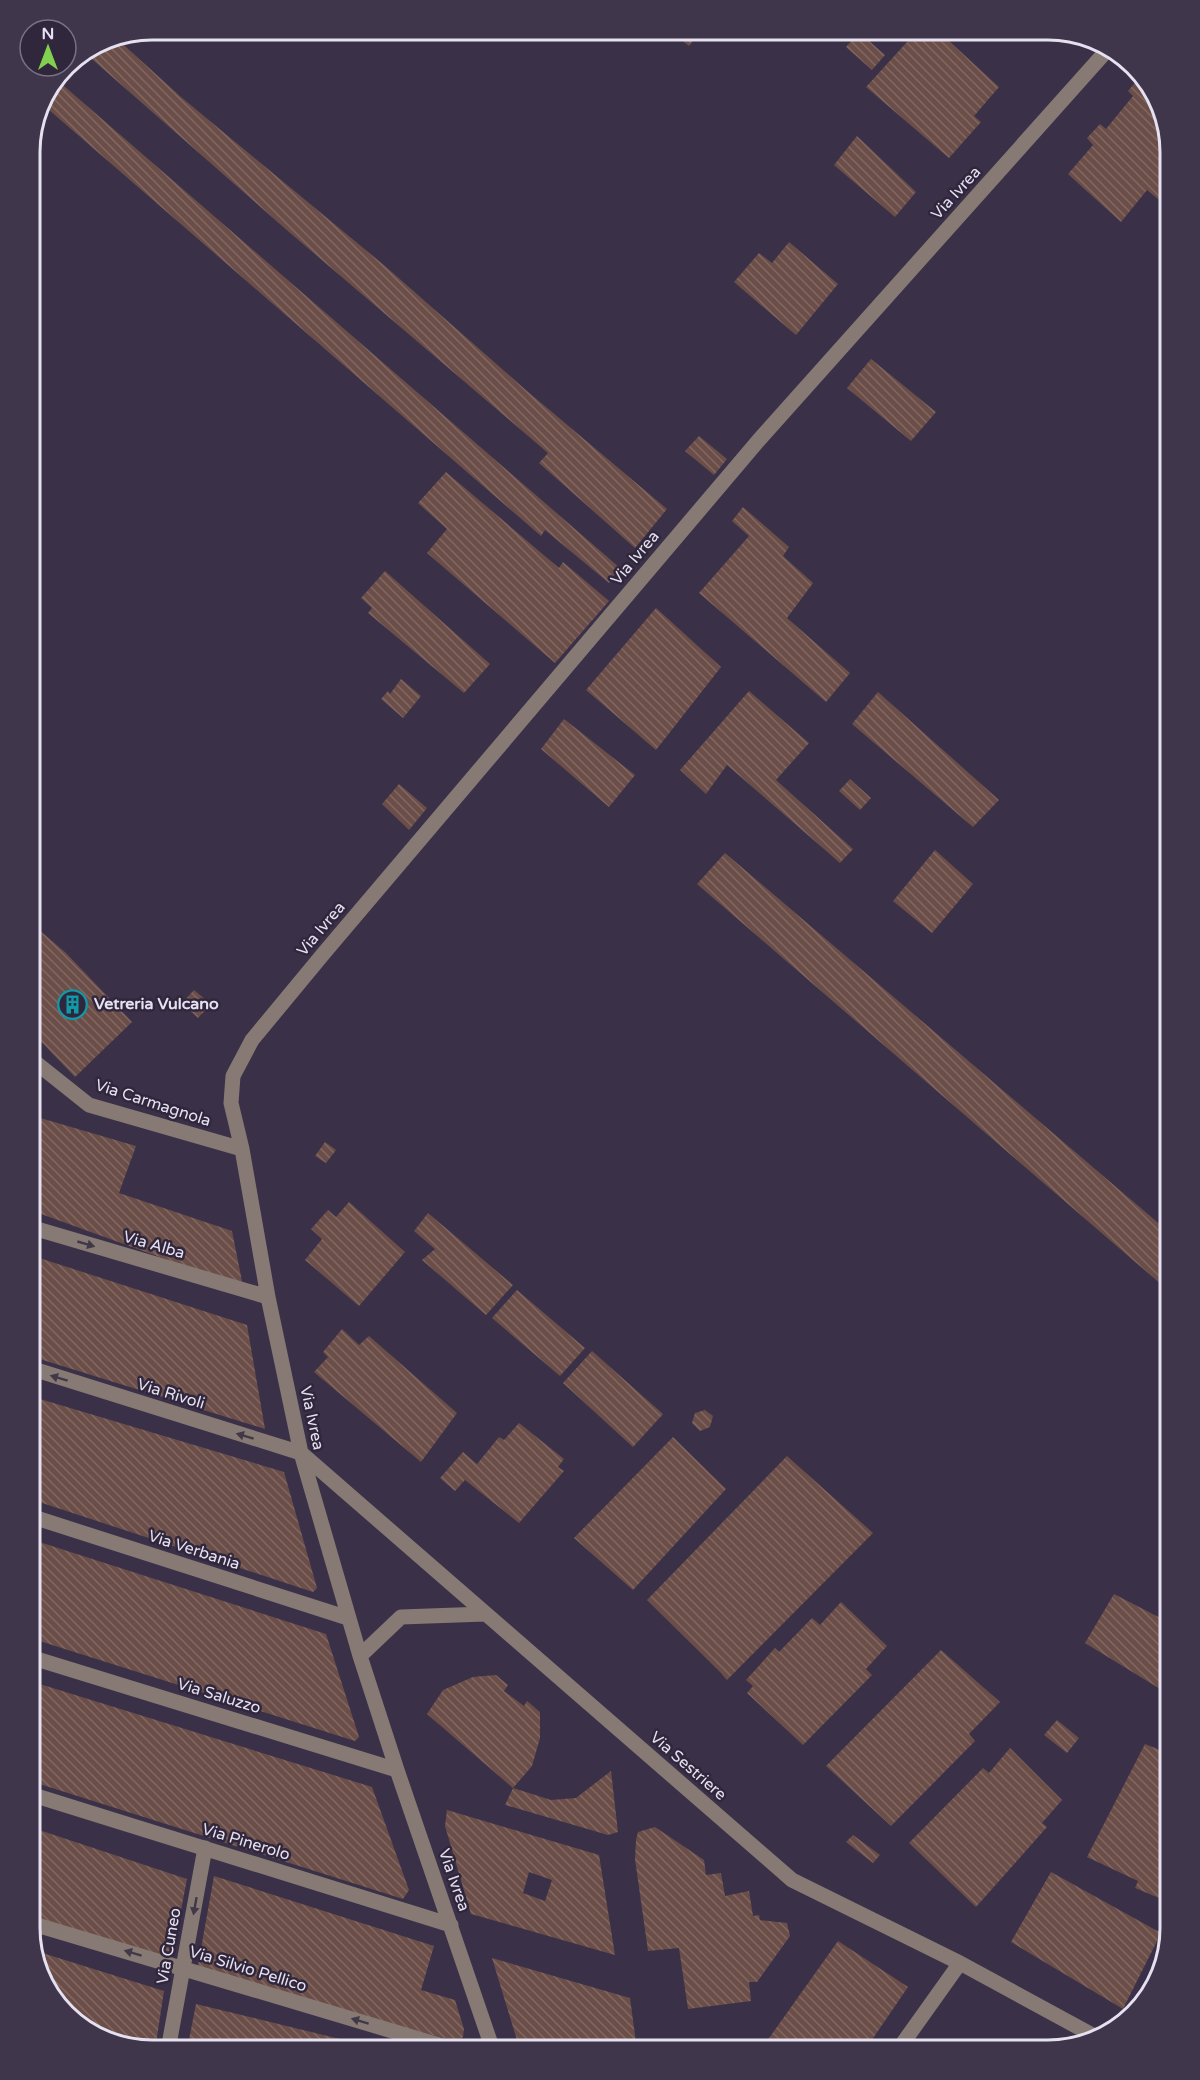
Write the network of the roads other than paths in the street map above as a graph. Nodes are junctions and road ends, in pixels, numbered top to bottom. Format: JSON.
{"nodes":[{"id":1,"x":1103,"y":55,"type":"edge"},
{"id":2,"x":40,"y":1066,"type":"edge"},
{"id":3,"x":242,"y":1149,"type":"junction"},
{"id":4,"x":40,"y":1230,"type":"edge"},
{"id":5,"x":268,"y":1297,"type":"junction"},
{"id":6,"x":40,"y":1371,"type":"edge"},
{"id":7,"x":301,"y":1453,"type":"junction"},
{"id":8,"x":40,"y":1519,"type":"edge"},
{"id":9,"x":485,"y":1614,"type":"junction"},
{"id":10,"x":348,"y":1618,"type":"junction"},
{"id":11,"x":360,"y":1656,"type":"junction"},
{"id":12,"x":40,"y":1660,"type":"edge"},
{"id":13,"x":397,"y":1770,"type":"junction"},
{"id":14,"x":40,"y":1797,"type":"edge"},
{"id":15,"x":205,"y":1848,"type":"junction"},
{"id":16,"x":451,"y":1925,"type":"junction"},
{"id":17,"x":40,"y":1926,"type":"edge"},
{"id":18,"x":960,"y":1963,"type":"junction"},
{"id":19,"x":183,"y":1968,"type":"junction"},
{"id":20,"x":1088,"y":2032,"type":"edge"},
{"id":21,"x":170,"y":2039,"type":"edge"},
{"id":22,"x":420,"y":2039,"type":"edge"},
{"id":23,"x":489,"y":2039,"type":"edge"},
{"id":24,"x":905,"y":2040,"type":"edge"}],
"edges":[{"from":1,"to":3,"type":"street","name":"Via Ivrea"},
{"from":2,"to":3,"type":"street","name":"Via Carmagnola"},
{"from":3,"to":5,"type":"street","name":"Via Ivrea"},
{"from":4,"to":5,"type":"street","name":"Via Alba","one_way":true},
{"from":5,"to":7,"type":"street","name":"Via Ivrea"},
{"from":7,"to":6,"type":"street","name":"Via Rivoli","one_way":true},
{"from":7,"to":9,"type":"street","name":"Via Sestriere"},
{"from":7,"to":10,"type":"street","name":"Via Ivrea"},
{"from":8,"to":10,"type":"street","name":"Via Verbania"},
{"from":9,"to":11,"type":"street"},
{"from":9,"to":18,"type":"street","name":"Via Sestriere"},
{"from":10,"to":11,"type":"street","name":"Via Ivrea"},
{"from":11,"to":13,"type":"street","name":"Via Ivrea"},
{"from":12,"to":13,"type":"street","name":"Via Saluzzo"},
{"from":13,"to":16,"type":"street","name":"Via Ivrea"},
{"from":14,"to":15,"type":"street","name":"Via Pinerolo"},
{"from":15,"to":16,"type":"street","name":"Via Pinerolo"},
{"from":15,"to":19,"type":"street","name":"Via Cuneo","one_way":true},
{"from":16,"to":23,"type":"street","name":"Via Ivrea"},
{"from":19,"to":17,"type":"street","name":"Via Silvio Pellico","one_way":true},
{"from":18,"to":20,"type":"street","name":"Via Sestriere"},
{"from":18,"to":24,"type":"street"},
{"from":19,"to":21,"type":"street","name":"Via Cuneo"},
{"from":22,"to":19,"type":"street","name":"Via Silvio Pellico","one_way":true}]}
